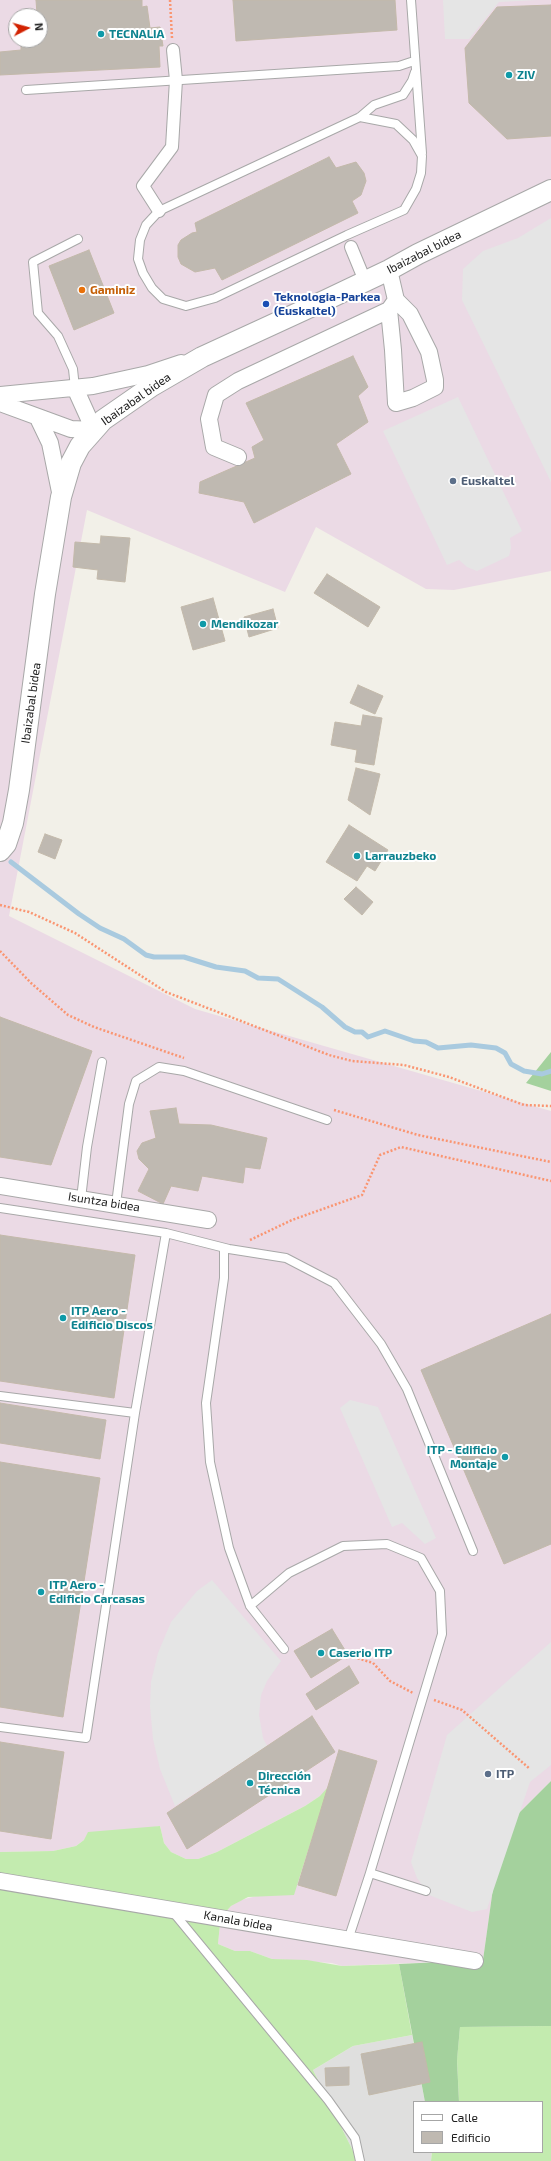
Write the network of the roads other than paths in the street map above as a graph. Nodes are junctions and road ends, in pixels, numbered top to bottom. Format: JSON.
{"nodes":[{"id":1,"x":411,"y":0,"type":"edge"},
{"id":2,"x":173,"y":50,"type":"road end"},
{"id":3,"x":414,"y":61,"type":"junction"},
{"id":4,"x":415,"y":72,"type":"junction"},
{"id":5,"x":176,"y":80,"type":"junction"},
{"id":6,"x":26,"y":90,"type":"dead end"},
{"id":7,"x":360,"y":117,"type":"junction"},
{"id":8,"x":422,"y":156,"type":"junction"},
{"id":9,"x":551,"y":190,"type":"edge"},
{"id":10,"x":159,"y":211,"type":"junction"},
{"id":11,"x":78,"y":239,"type":"dead end"},
{"id":12,"x":351,"y":247,"type":"dead end"},
{"id":13,"x":389,"y":270,"type":"junction"},
{"id":14,"x":365,"y":281,"type":"junction"},
{"id":15,"x":392,"y":305,"type":"junction"},
{"id":16,"x":202,"y":356,"type":"junction"},
{"id":17,"x":75,"y":388,"type":"junction"},
{"id":18,"x":0,"y":395,"type":"edge"},
{"id":19,"x":0,"y":403,"type":"edge"},
{"id":20,"x":38,"y":418,"type":"junction"},
{"id":21,"x":94,"y":430,"type":"junction"},
{"id":22,"x":238,"y":457,"type":"dead end"},
{"id":23,"x":61,"y":497,"type":"junction"},
{"id":24,"x":0,"y":851,"type":"edge"},
{"id":25,"x":102,"y":1062,"type":"dead end"},
{"id":26,"x":327,"y":1120,"type":"dead end"},
{"id":27,"x":0,"y":1186,"type":"edge"},
{"id":28,"x":81,"y":1199,"type":"junction"},
{"id":29,"x":116,"y":1204,"type":"junction"},
{"id":30,"x":0,"y":1208,"type":"edge"},
{"id":31,"x":208,"y":1220,"type":"dead end"},
{"id":32,"x":166,"y":1232,"type":"junction"},
{"id":33,"x":224,"y":1248,"type":"junction"},
{"id":34,"x":0,"y":1396,"type":"edge"},
{"id":35,"x":135,"y":1413,"type":"junction"},
{"id":36,"x":473,"y":1551,"type":"dead end"},
{"id":37,"x":250,"y":1606,"type":"junction"},
{"id":38,"x":284,"y":1649,"type":"dead end"},
{"id":39,"x":0,"y":1727,"type":"edge"},
{"id":40,"x":370,"y":1873,"type":"junction"},
{"id":41,"x":0,"y":1881,"type":"edge"},
{"id":42,"x":426,"y":1891,"type":"dead end"},
{"id":43,"x":171,"y":1910,"type":"junction"},
{"id":44,"x":348,"y":1940,"type":"junction"},
{"id":45,"x":475,"y":1961,"type":"dead end"},
{"id":46,"x":360,"y":2161,"type":"edge"}],
"edges":[{"from":1,"to":3,"type":"lane"},
{"from":2,"to":5,"type":"street"},
{"from":3,"to":4,"type":"lane"},
{"from":3,"to":5,"type":"lane"},
{"from":4,"to":7,"type":"lane"},
{"from":4,"to":8,"type":"lane"},
{"from":5,"to":6,"type":"lane"},
{"from":5,"to":10,"type":"street"},
{"from":7,"to":8,"type":"lane"},
{"from":7,"to":10,"type":"lane"},
{"from":8,"to":10,"type":"lane"},
{"from":9,"to":13,"type":"street","name":"Ibaizabal bidea"},
{"from":11,"to":17,"type":"lane"},
{"from":12,"to":14,"type":"street"},
{"from":13,"to":14,"type":"street","name":"Ibaizabal bidea"},
{"from":13,"to":15,"type":"street"},
{"from":14,"to":16,"type":"street","name":"Ibaizabal bidea"},
{"from":15,"to":15,"type":"street"},
{"from":15,"to":22,"type":"street"},
{"from":16,"to":17,"type":"street"},
{"from":16,"to":21,"type":"street","name":"Ibaizabal bidea"},
{"from":17,"to":18,"type":"street"},
{"from":17,"to":21,"type":"street"},
{"from":19,"to":20,"type":"street"},
{"from":20,"to":21,"type":"street"},
{"from":20,"to":23,"type":"street"},
{"from":21,"to":23,"type":"street","name":"Ibaizabal bidea"},
{"from":23,"to":24,"type":"street","name":"Ibaizabal bidea"},
{"from":25,"to":28,"type":"lane"},
{"from":26,"to":29,"type":"lane"},
{"from":27,"to":28,"type":"street","name":"Isuntza bidea"},
{"from":28,"to":29,"type":"street","name":"Isuntza bidea"},
{"from":29,"to":31,"type":"street","name":"Isuntza bidea"},
{"from":30,"to":32,"type":"lane"},
{"from":32,"to":33,"type":"lane"},
{"from":32,"to":35,"type":"lane"},
{"from":33,"to":36,"type":"lane"},
{"from":33,"to":37,"type":"lane"},
{"from":34,"to":35,"type":"lane"},
{"from":35,"to":39,"type":"lane"},
{"from":37,"to":38,"type":"lane"},
{"from":37,"to":40,"type":"lane"},
{"from":40,"to":42,"type":"lane"},
{"from":40,"to":44,"type":"lane"},
{"from":41,"to":43,"type":"street","name":"Kanala bidea"},
{"from":43,"to":44,"type":"street","name":"Kanala bidea"},
{"from":43,"to":46,"type":"lane"},
{"from":44,"to":45,"type":"street","name":"Kanala bidea"}]}
